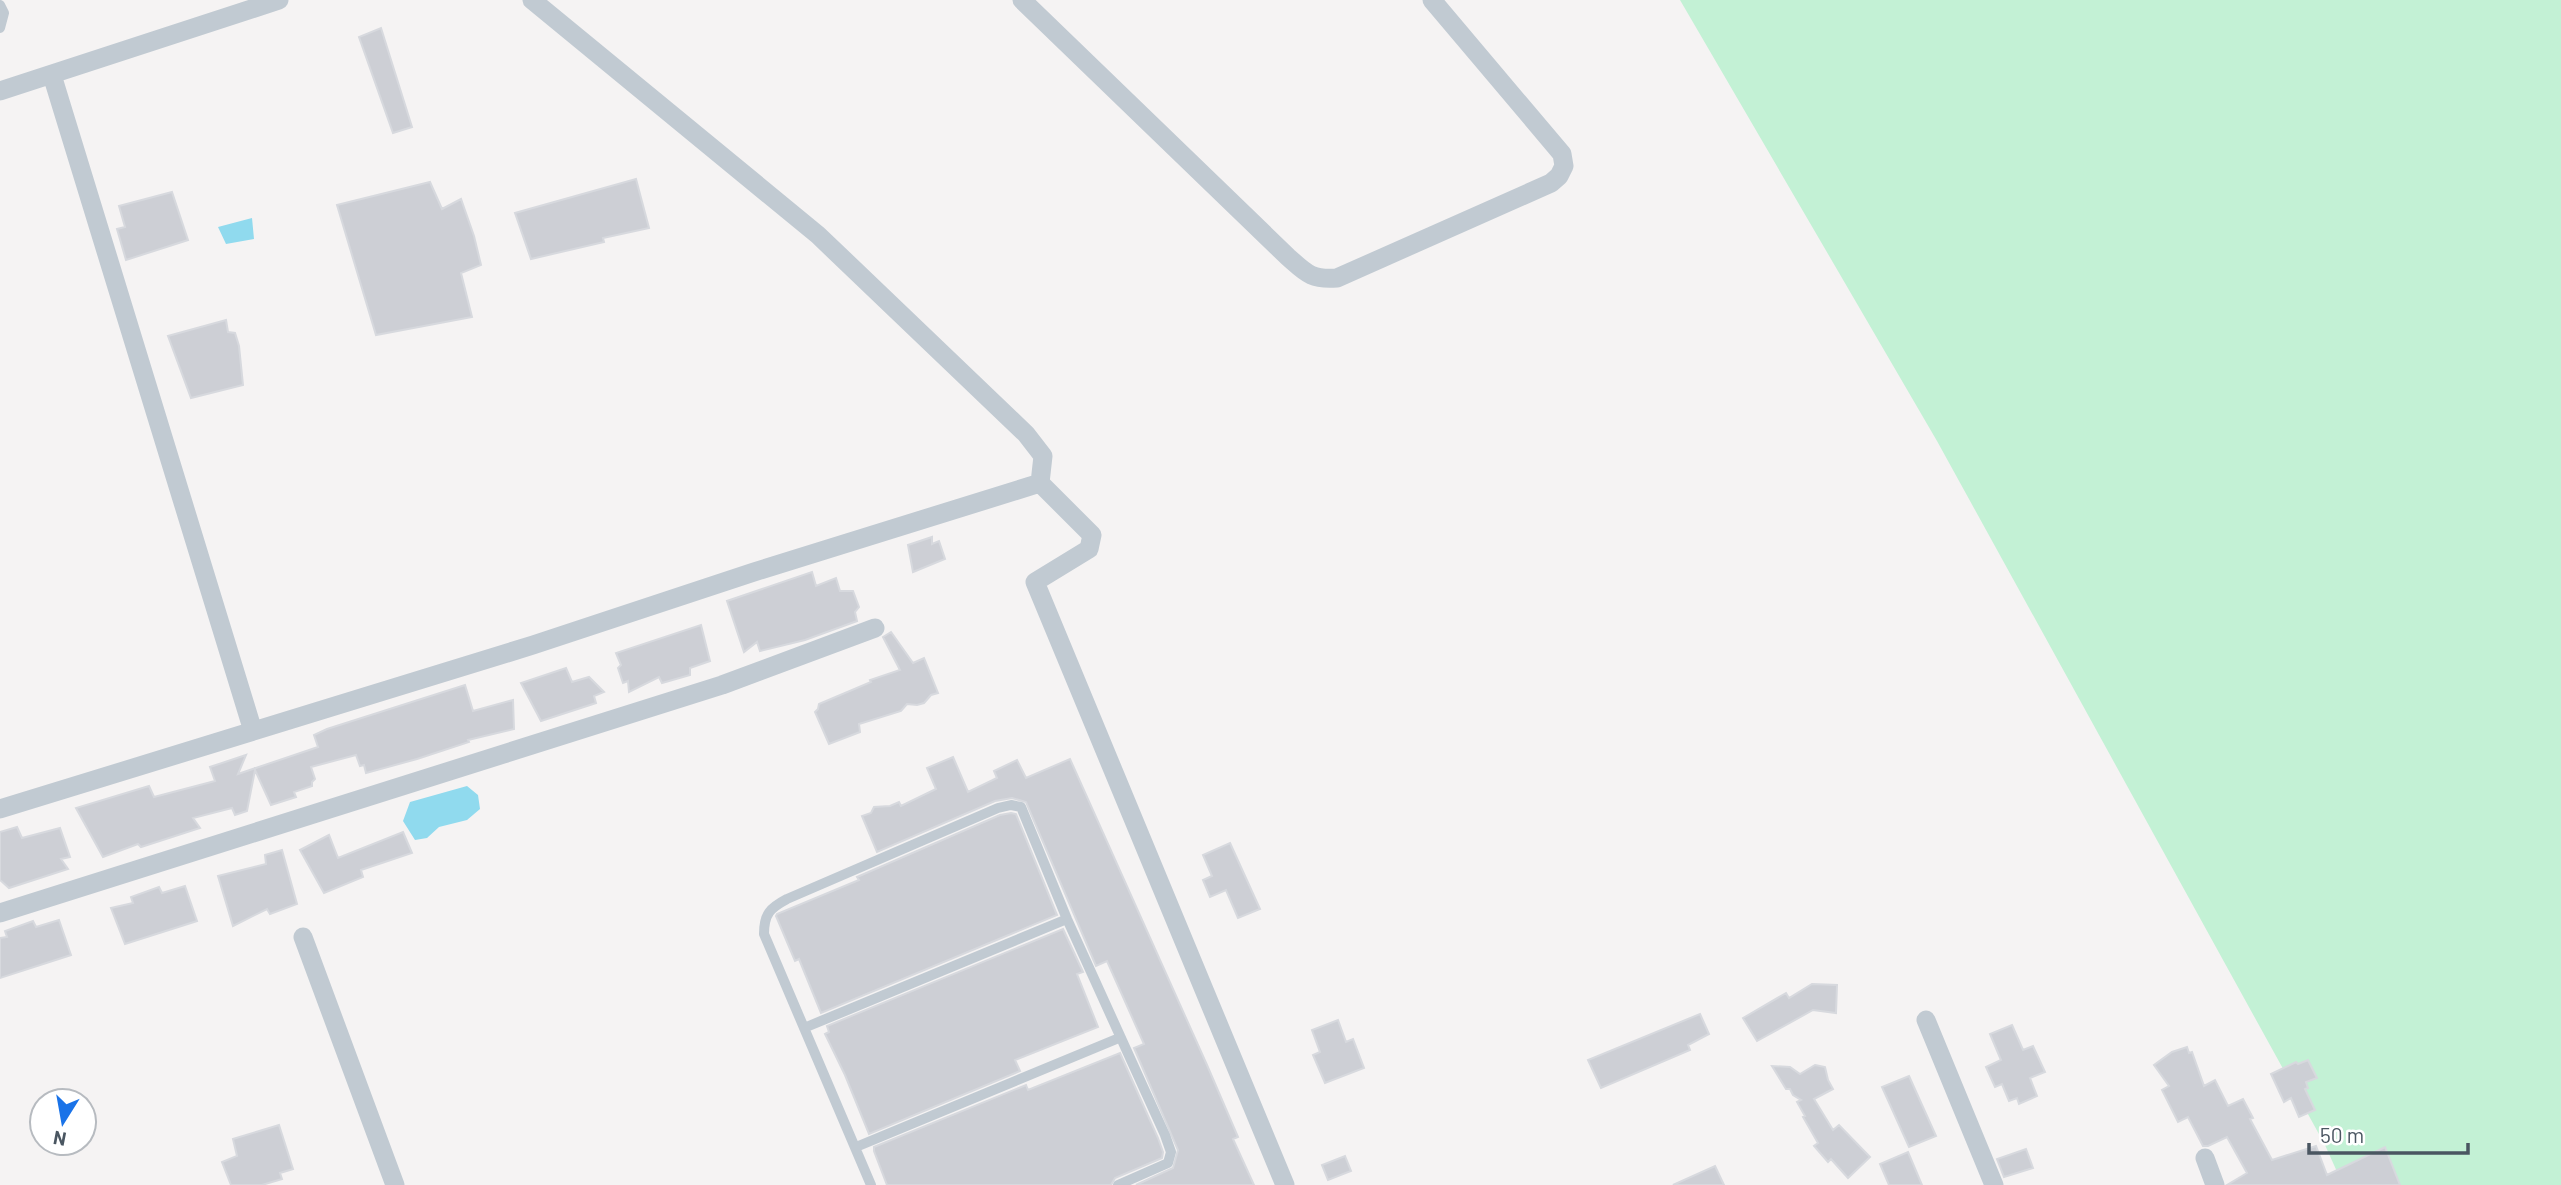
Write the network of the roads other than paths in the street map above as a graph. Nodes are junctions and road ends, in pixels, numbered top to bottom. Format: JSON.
{"nodes":[{"id":1,"x":279,"y":0,"type":"edge"},
{"id":2,"x":532,"y":0,"type":"edge"},
{"id":3,"x":1022,"y":0,"type":"edge"},
{"id":4,"x":1432,"y":0,"type":"edge"},
{"id":5,"x":0,"y":5,"type":"edge"},
{"id":6,"x":0,"y":28,"type":"edge"},
{"id":7,"x":52,"y":75,"type":"junction"},
{"id":8,"x":0,"y":91,"type":"edge"},
{"id":9,"x":1040,"y":483,"type":"junction"},
{"id":10,"x":875,"y":628,"type":"dead end"},
{"id":11,"x":253,"y":731,"type":"junction"},
{"id":12,"x":0,"y":809,"type":"edge"},
{"id":13,"x":0,"y":913,"type":"edge"},
{"id":14,"x":1067,"y":919,"type":"junction"},
{"id":15,"x":303,"y":937,"type":"dead end"},
{"id":16,"x":1926,"y":1020,"type":"dead end"},
{"id":17,"x":804,"y":1028,"type":"junction"},
{"id":18,"x":1119,"y":1038,"type":"junction"},
{"id":19,"x":856,"y":1147,"type":"junction"},
{"id":20,"x":2206,"y":1158,"type":"dead end"},
{"id":21,"x":395,"y":1185,"type":"edge"},
{"id":22,"x":871,"y":1185,"type":"edge"},
{"id":23,"x":1118,"y":1185,"type":"edge"},
{"id":24,"x":1285,"y":1185,"type":"edge"},
{"id":25,"x":1994,"y":1185,"type":"edge"},
{"id":26,"x":2216,"y":1185,"type":"edge"}],
"edges":[{"from":1,"to":7,"type":"street"},
{"from":2,"to":9,"type":"street"},
{"from":3,"to":4,"type":"street"},
{"from":5,"to":6,"type":"lane"},
{"from":7,"to":8,"type":"street"},
{"from":7,"to":11,"type":"street"},
{"from":9,"to":11,"type":"street"},
{"from":9,"to":24,"type":"street"},
{"from":10,"to":13,"type":"street"},
{"from":11,"to":12,"type":"street"},
{"from":14,"to":17,"type":"lane"},
{"from":14,"to":17,"type":"lane"},
{"from":14,"to":18,"type":"lane"},
{"from":15,"to":21,"type":"street"},
{"from":16,"to":25,"type":"street"},
{"from":17,"to":19,"type":"lane"},
{"from":18,"to":19,"type":"lane"},
{"from":18,"to":23,"type":"lane"},
{"from":19,"to":22,"type":"lane"},
{"from":20,"to":26,"type":"street"}]}
